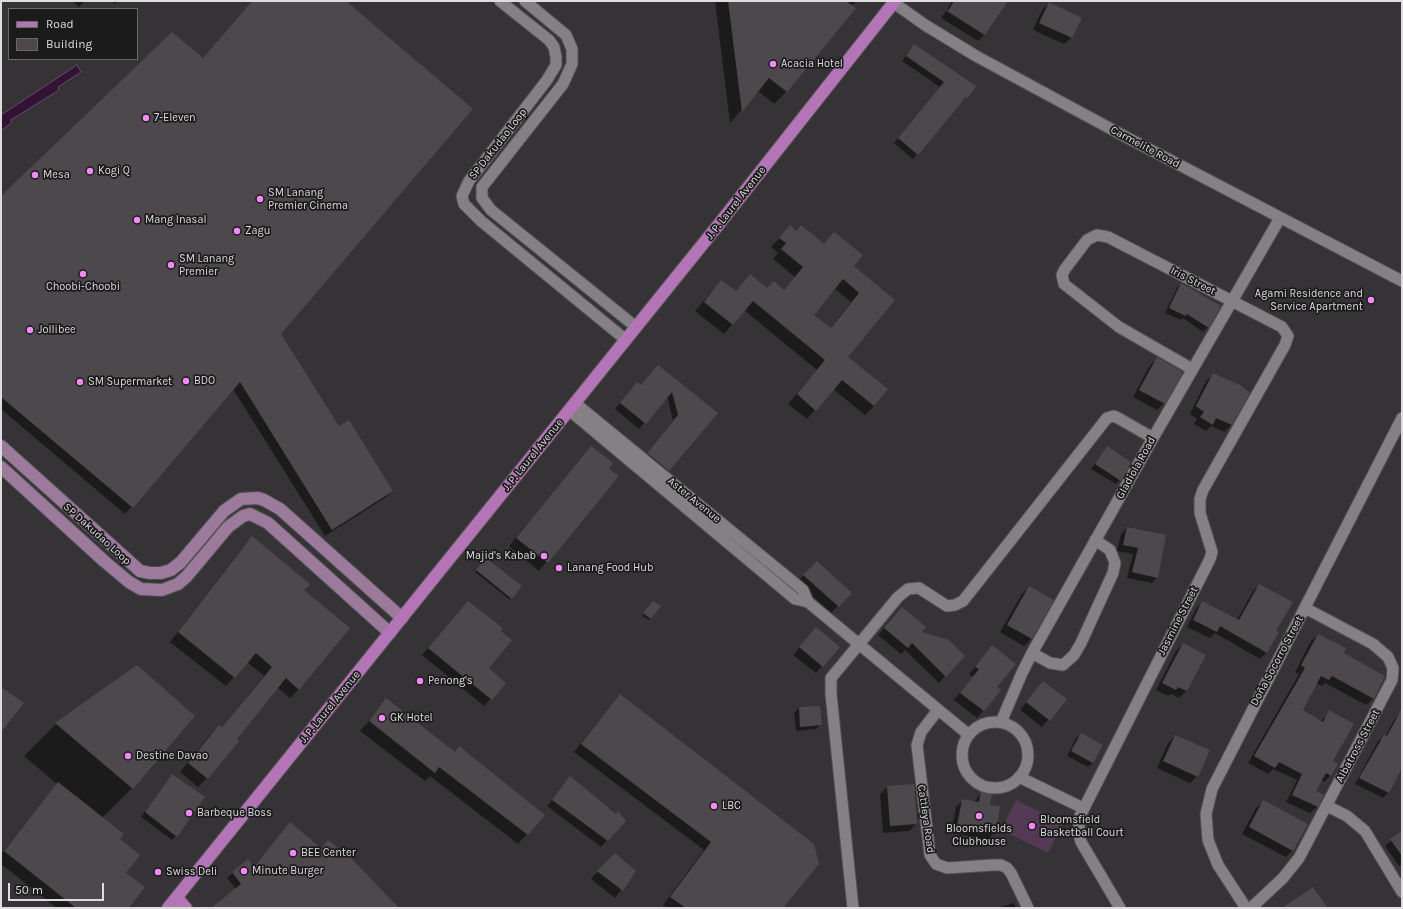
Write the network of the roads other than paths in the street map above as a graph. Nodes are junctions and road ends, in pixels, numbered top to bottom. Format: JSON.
{"nodes":[{"id":1,"x":500,"y":1,"type":"edge"},
{"id":2,"x":525,"y":1,"type":"edge"},
{"id":3,"x":895,"y":2,"type":"edge"},
{"id":4,"x":1280,"y":218,"type":"junction"},
{"id":5,"x":547,"y":255,"type":"junction"},
{"id":6,"x":537,"y":267,"type":"junction"},
{"id":7,"x":1402,"y":281,"type":"edge"},
{"id":8,"x":1232,"y":301,"type":"junction"},
{"id":9,"x":636,"y":327,"type":"junction"},
{"id":10,"x":1286,"y":332,"type":"joint"},
{"id":11,"x":626,"y":340,"type":"junction"},
{"id":12,"x":1192,"y":369,"type":"junction"},
{"id":13,"x":572,"y":407,"type":"junction"},
{"id":14,"x":1402,"y":418,"type":"edge"},
{"id":15,"x":1153,"y":438,"type":"junction"},
{"id":16,"x":3,"y":453,"type":"edge"},
{"id":17,"x":1,"y":467,"type":"edge"},
{"id":18,"x":250,"y":497,"type":"junction"},
{"id":19,"x":250,"y":514,"type":"junction"},
{"id":20,"x":1095,"y":540,"type":"junction"},
{"id":21,"x":761,"y":562,"type":"junction"},
{"id":22,"x":786,"y":575,"type":"junction"},
{"id":23,"x":778,"y":584,"type":"junction"},
{"id":24,"x":808,"y":602,"type":"junction"},
{"id":25,"x":1305,"y":608,"type":"junction"},
{"id":26,"x":402,"y":618,"type":"junction"},
{"id":27,"x":390,"y":633,"type":"junction"},
{"id":28,"x":858,"y":645,"type":"junction"},
{"id":29,"x":1032,"y":653,"type":"junction"},
{"id":30,"x":938,"y":710,"type":"junction"},
{"id":31,"x":1001,"y":722,"type":"junction"},
{"id":32,"x":969,"y":735,"type":"junction"},
{"id":33,"x":1019,"y":776,"type":"junction"},
{"id":34,"x":1327,"y":806,"type":"junction"},
{"id":35,"x":1083,"y":808,"type":"junction"},
{"id":36,"x":1402,"y":892,"type":"edge"},
{"id":37,"x":177,"y":898,"type":"junction"},
{"id":38,"x":168,"y":908,"type":"edge"},
{"id":39,"x":186,"y":908,"type":"edge"},
{"id":40,"x":853,"y":908,"type":"edge"},
{"id":41,"x":1028,"y":908,"type":"edge"},
{"id":42,"x":1120,"y":908,"type":"edge"},
{"id":43,"x":1246,"y":908,"type":"edge"},
{"id":44,"x":1251,"y":908,"type":"edge"}],
"edges":[{"from":1,"to":6,"type":"street","name":"SP Dakudao Loop"},
{"from":2,"to":5,"type":"street","name":"SP Dakudao Loop"},
{"from":3,"to":4,"type":"street","name":"Carmelite Road"},
{"from":3,"to":9,"type":"main road","name":"J. P. Laurel Avenue"},
{"from":4,"to":7,"type":"street","name":"Carmelite Road"},
{"from":4,"to":8,"type":"street","name":"Gladiola Road"},
{"from":5,"to":6,"type":"street"},
{"from":5,"to":9,"type":"street","name":"SP Dakudao Loop"},
{"from":6,"to":11,"type":"street","name":"SP Dakudao Loop"},
{"from":8,"to":10,"type":"street","name":"Iris Street"},
{"from":8,"to":12,"type":"street","name":"Gladiola Road"},
{"from":8,"to":12,"type":"street","name":"Iris Street"},
{"from":9,"to":11,"type":"main road","name":"J. P. Laurel Avenue"},
{"from":10,"to":35,"type":"street","name":"Jasmine Street"},
{"from":11,"to":13,"type":"main road","name":"J. P. Laurel Avenue"},
{"from":12,"to":15,"type":"street","name":"Gladiola Road"},
{"from":13,"to":21,"type":"street","name":"Aster Avenue"},
{"from":13,"to":26,"type":"main road","name":"J. P. Laurel Avenue"},
{"from":14,"to":25,"type":"street","name":"Doña Socorro Street"},
{"from":15,"to":20,"type":"street","name":"Gladiola Road"},
{"from":15,"to":28,"type":"street"},
{"from":16,"to":18,"type":"street","name":"SP Dakudao Loop"},
{"from":17,"to":19,"type":"street","name":"SP Dakudao Loop"},
{"from":18,"to":19,"type":"street"},
{"from":18,"to":26,"type":"street"},
{"from":19,"to":27,"type":"street"},
{"from":20,"to":29,"type":"street","name":"Gladiola Road"},
{"from":20,"to":29,"type":"street"},
{"from":21,"to":22,"type":"street","name":"Aster Avenue"},
{"from":21,"to":23,"type":"street","name":"Aster Avenue"},
{"from":22,"to":23,"type":"street"},
{"from":22,"to":24,"type":"street","name":"Aster Avenue"},
{"from":23,"to":24,"type":"street","name":"Aster Avenue"},
{"from":24,"to":28,"type":"street","name":"Aster Avenue"},
{"from":25,"to":34,"type":"street","name":"Albatross Street"},
{"from":25,"to":43,"type":"street","name":"Doña Socorro Street"},
{"from":26,"to":27,"type":"main road","name":"J. P. Laurel Avenue"},
{"from":27,"to":37,"type":"main road","name":"J. P. Laurel Avenue"},
{"from":28,"to":30,"type":"street","name":"Aster Avenue"},
{"from":28,"to":40,"type":"street"},
{"from":29,"to":31,"type":"street","name":"Gladiola Road"},
{"from":30,"to":32,"type":"street","name":"Aster Avenue"},
{"from":30,"to":41,"type":"street","name":"Cattleya Road"},
{"from":31,"to":32,"type":"street"},
{"from":31,"to":33,"type":"street"},
{"from":32,"to":33,"type":"street"},
{"from":33,"to":35,"type":"street"},
{"from":34,"to":36,"type":"street"},
{"from":34,"to":44,"type":"street","name":"Albatross Street"},
{"from":35,"to":42,"type":"street","name":"Jasmine Street"},
{"from":37,"to":38,"type":"main road","name":"J. P. Laurel Avenue"},
{"from":37,"to":39,"type":"main road"}]}
